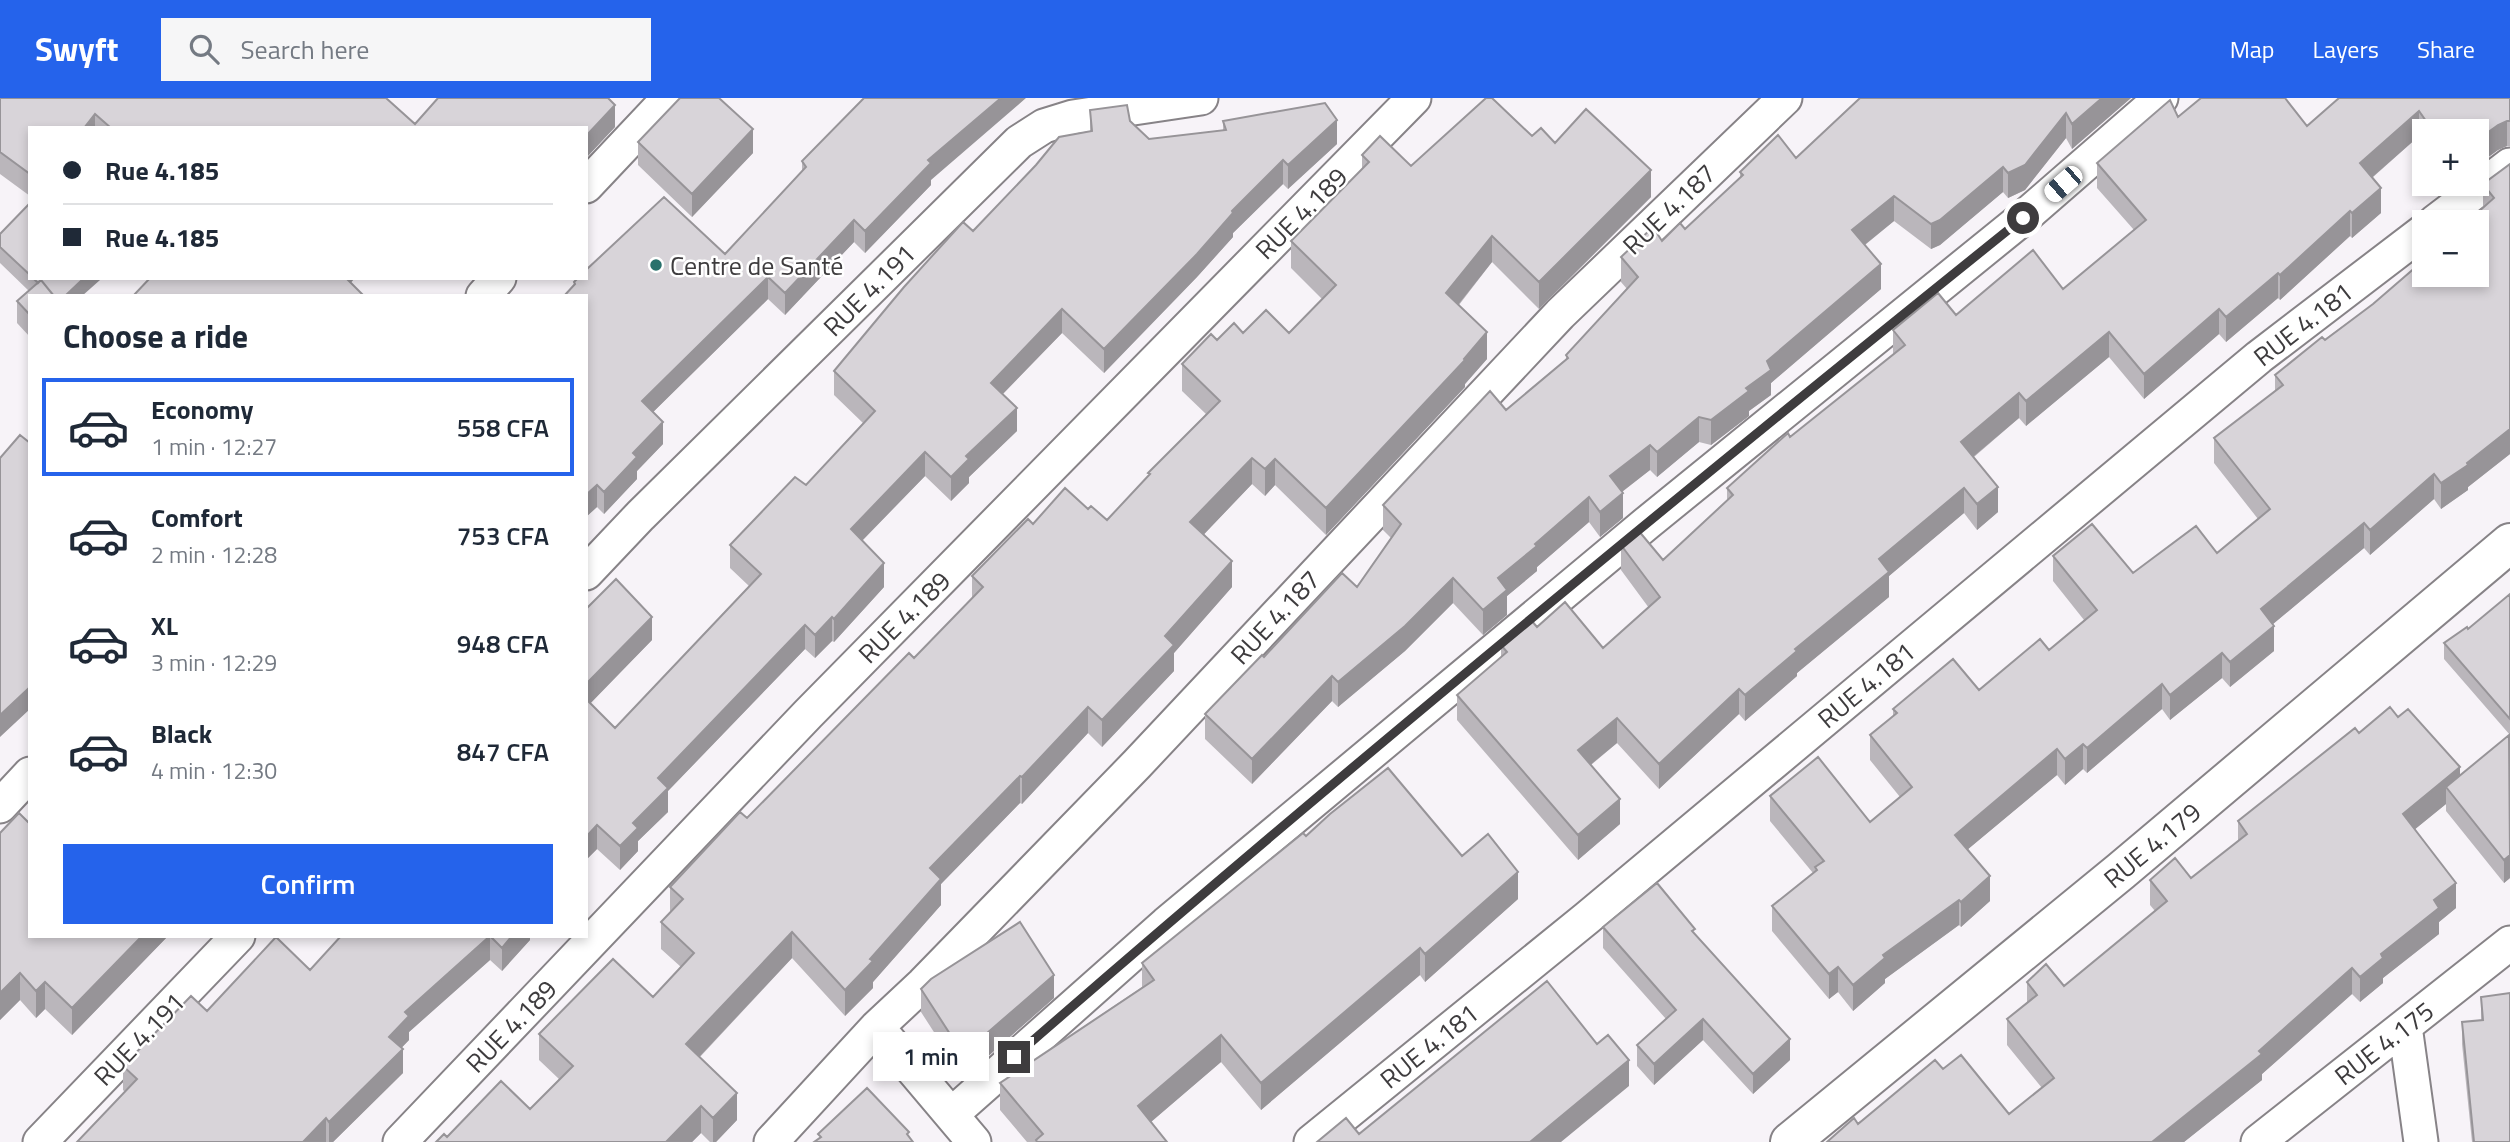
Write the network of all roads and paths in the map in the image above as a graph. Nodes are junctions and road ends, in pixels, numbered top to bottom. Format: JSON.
{"nodes":[{"id":1,"x":669,"y":98,"type":"edge"},
{"id":2,"x":1201,"y":98,"type":"edge"},
{"id":3,"x":1414,"y":98,"type":"edge"},
{"id":4,"x":1784,"y":98,"type":"edge"},
{"id":5,"x":2161,"y":98,"type":"edge"},
{"id":6,"x":2510,"y":165,"type":"edge"},
{"id":7,"x":588,"y":184,"type":"edge"},
{"id":8,"x":2451,"y":210,"type":"edge"},
{"id":9,"x":2412,"y":240,"type":"edge"},
{"id":10,"x":497,"y":280,"type":"edge"},
{"id":11,"x":485,"y":294,"type":"edge"},
{"id":12,"x":2510,"y":543,"type":"edge"},
{"id":13,"x":588,"y":571,"type":"edge"},
{"id":14,"x":28,"y":777,"type":"edge"},
{"id":15,"x":0,"y":806,"type":"edge"},
{"id":16,"x":236,"y":938,"type":"edge"},
{"id":17,"x":2510,"y":943,"type":"edge"},
{"id":18,"x":2405,"y":1026,"type":"junction"},
{"id":19,"x":877,"y":1027,"type":"junction"},
{"id":20,"x":952,"y":1114,"type":"junction"},
{"id":21,"x":40,"y":1142,"type":"edge"},
{"id":22,"x":400,"y":1142,"type":"edge"},
{"id":23,"x":771,"y":1142,"type":"edge"},
{"id":24,"x":974,"y":1142,"type":"edge"},
{"id":25,"x":1311,"y":1142,"type":"edge"},
{"id":26,"x":1790,"y":1142,"type":"edge"},
{"id":27,"x":2258,"y":1142,"type":"edge"},
{"id":28,"x":2420,"y":1142,"type":"edge"}],
"edges":[{"from":1,"to":7,"type":"street"},
{"from":2,"to":13,"type":"street","name":"RUE 4.191"},
{"from":3,"to":22,"type":"street","name":"RUE 4.189"},
{"from":4,"to":19,"type":"street","name":"RUE 4.187"},
{"from":5,"to":20,"type":"street"},
{"from":6,"to":8,"type":"street"},
{"from":9,"to":25,"type":"street","name":"RUE 4.181"},
{"from":10,"to":11,"type":"street"},
{"from":12,"to":26,"type":"street","name":"RUE 4.179"},
{"from":14,"to":15,"type":"street"},
{"from":16,"to":21,"type":"street","name":"RUE 4.191"},
{"from":17,"to":18,"type":"street","name":"RUE 4.175"},
{"from":18,"to":27,"type":"street","name":"RUE 4.175"},
{"from":18,"to":28,"type":"street"},
{"from":19,"to":20,"type":"street"},
{"from":19,"to":23,"type":"street","name":"RUE 4.187"},
{"from":20,"to":24,"type":"street"}]}
